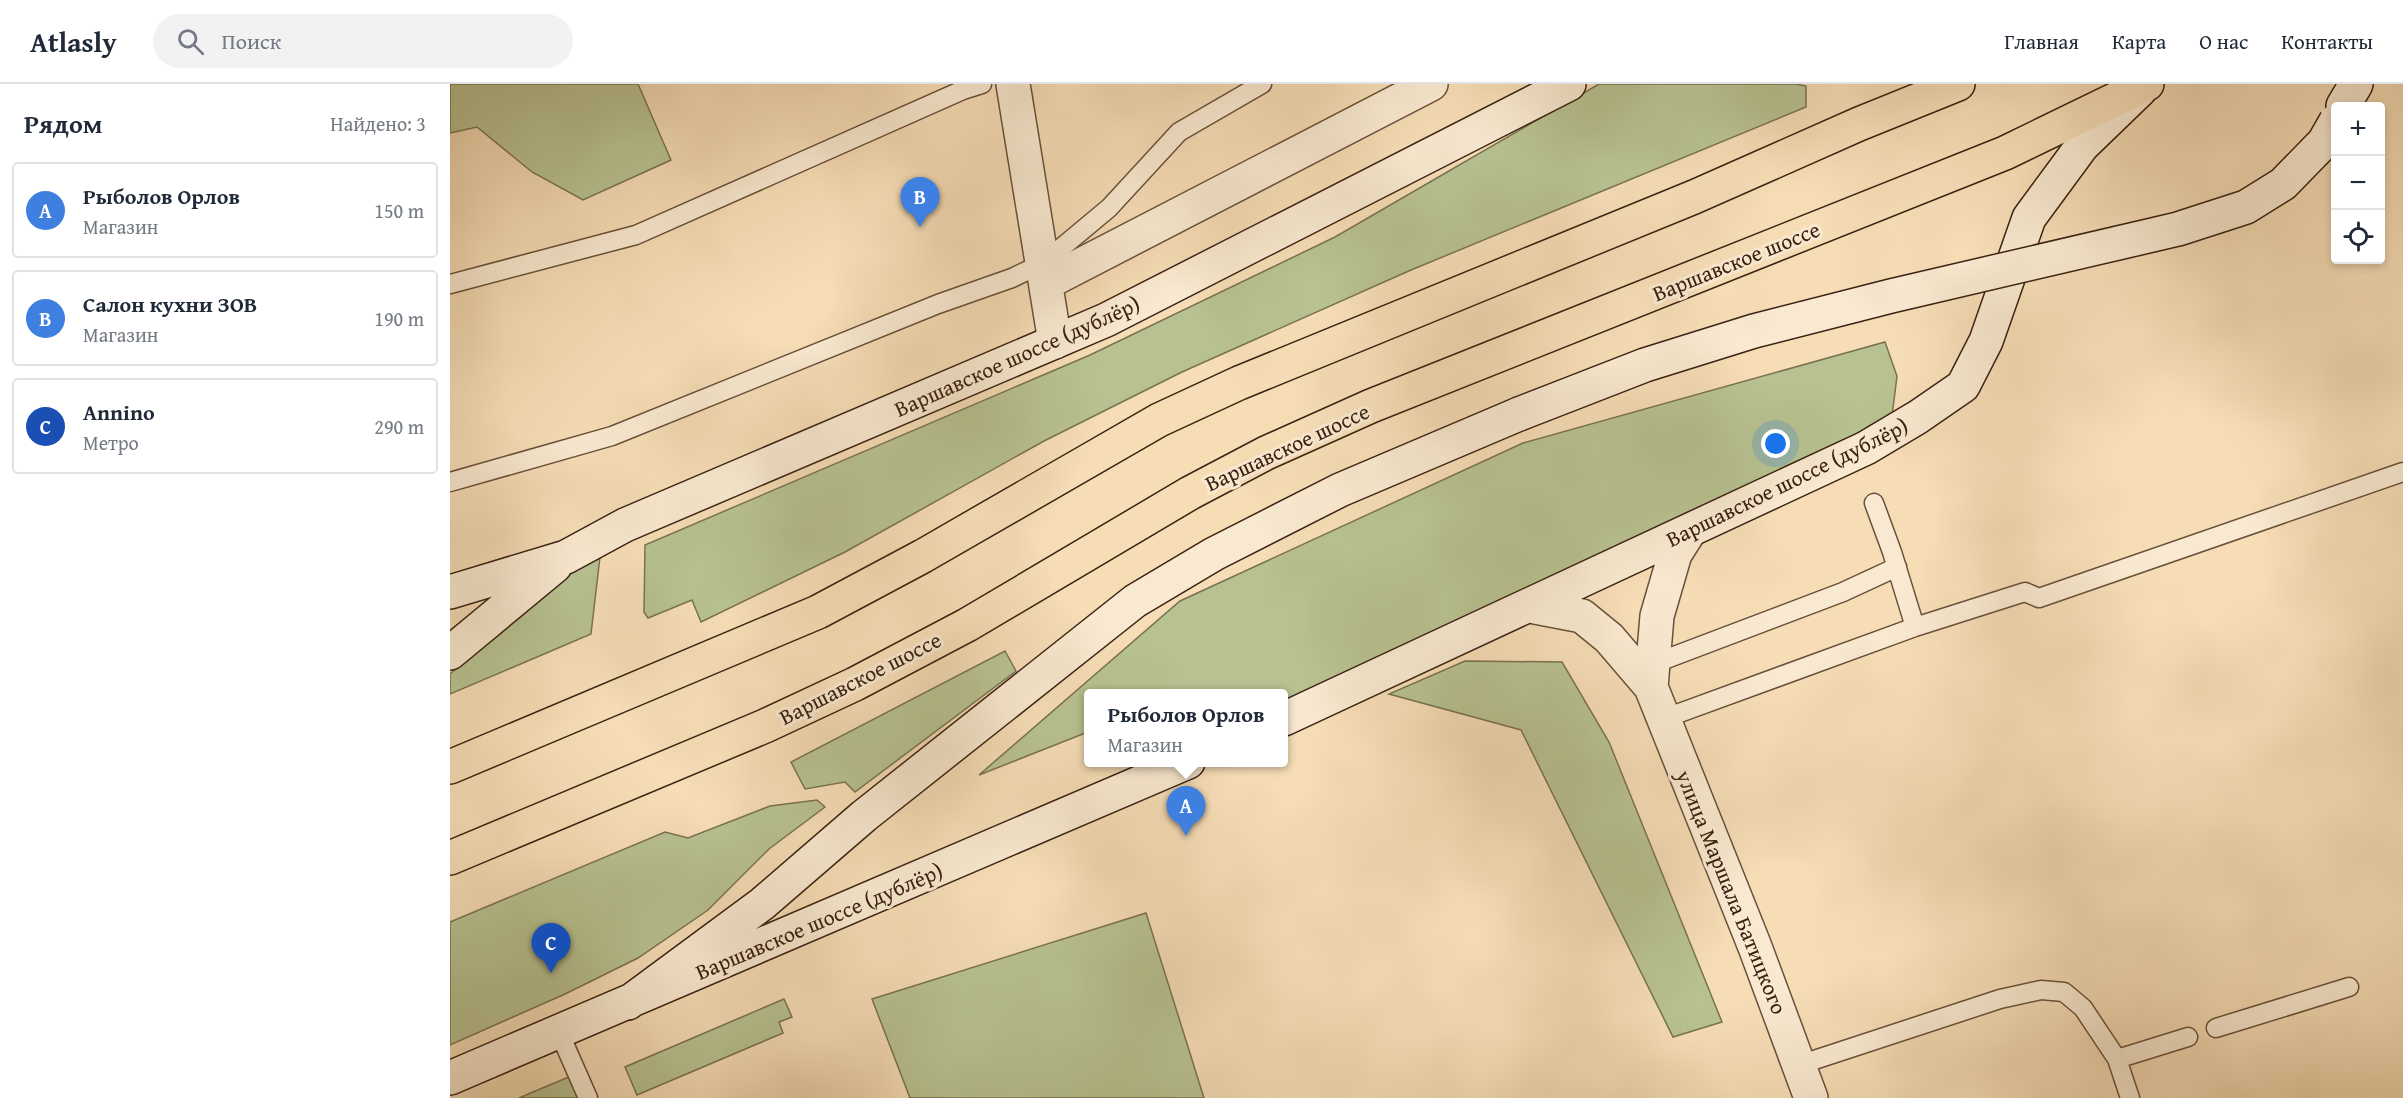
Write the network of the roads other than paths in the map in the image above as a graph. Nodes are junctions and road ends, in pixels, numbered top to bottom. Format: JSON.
{"nodes":[{"id":1,"x":1013,"y":84,"type":"edge"},
{"id":2,"x":1262,"y":84,"type":"edge"},
{"id":3,"x":1431,"y":84,"type":"edge"},
{"id":4,"x":1569,"y":84,"type":"edge"},
{"id":5,"x":1958,"y":84,"type":"edge"},
{"id":6,"x":2356,"y":84,"type":"edge"},
{"id":7,"x":973,"y":85,"type":"edge"},
{"id":8,"x":2145,"y":85,"type":"edge"},
{"id":9,"x":2345,"y":102,"type":"edge"},
{"id":10,"x":2331,"y":130,"type":"edge"},
{"id":11,"x":1044,"y":273,"type":"junction"},
{"id":12,"x":450,"y":284,"type":"edge"},
{"id":13,"x":1055,"y":342,"type":"junction"},
{"id":14,"x":2403,"y":472,"type":"edge"},
{"id":15,"x":450,"y":482,"type":"edge"},
{"id":16,"x":1874,"y":503,"type":"dead end"},
{"id":17,"x":1689,"y":532,"type":"junction"},
{"id":18,"x":566,"y":557,"type":"junction"},
{"id":19,"x":1897,"y":567,"type":"junction"},
{"id":20,"x":450,"y":592,"type":"edge"},
{"id":21,"x":1530,"y":606,"type":"junction"},
{"id":22,"x":1915,"y":627,"type":"junction"},
{"id":23,"x":450,"y":653,"type":"edge"},
{"id":24,"x":1652,"y":676,"type":"junction"},
{"id":25,"x":1288,"y":717,"type":"edge"},
{"id":26,"x":1663,"y":719,"type":"junction"},
{"id":27,"x":450,"y":767,"type":"edge"},
{"id":28,"x":1176,"y":767,"type":"edge"},
{"id":29,"x":450,"y":858,"type":"edge"},
{"id":30,"x":2349,"y":987,"type":"dead end"},
{"id":31,"x":628,"y":1003,"type":"junction"},
{"id":32,"x":2216,"y":1028,"type":"dead end"},
{"id":33,"x":559,"y":1032,"type":"junction"},
{"id":34,"x":2188,"y":1037,"type":"dead end"},
{"id":35,"x":2117,"y":1059,"type":"junction"},
{"id":36,"x":1799,"y":1065,"type":"junction"},
{"id":37,"x":450,"y":1078,"type":"edge"},
{"id":38,"x":588,"y":1098,"type":"edge"},
{"id":39,"x":1812,"y":1098,"type":"edge"},
{"id":40,"x":2130,"y":1098,"type":"edge"}],
"edges":[{"from":1,"to":11,"type":"main road"},
{"from":2,"to":11,"type":"lane"},
{"from":3,"to":11,"type":"main road"},
{"from":4,"to":13,"type":"main road","name":"Варшавское шоссе (дублёр)"},
{"from":5,"to":27,"type":"main road"},
{"from":6,"to":9,"type":"main road"},
{"from":7,"to":12,"type":"lane"},
{"from":8,"to":17,"type":"main road","name":"Варшавское шоссе (дублёр)"},
{"from":8,"to":29,"type":"main road","name":"Варшавское шоссе"},
{"from":10,"to":31,"type":"main road","bridge":true},
{"from":11,"to":13,"type":"main road"},
{"from":11,"to":15,"type":"lane"},
{"from":13,"to":18,"type":"main road","name":"Варшавское шоссе (дублёр)"},
{"from":14,"to":22,"type":"lane"},
{"from":16,"to":19,"type":"lane"},
{"from":17,"to":21,"type":"main road","name":"Варшавское шоссе (дублёр)"},
{"from":17,"to":24,"type":"main road","name":"улица Маршала Батицкого"},
{"from":18,"to":20,"type":"main road","name":"Варшавское шоссе (дублёр)"},
{"from":18,"to":23,"type":"main road"},
{"from":19,"to":22,"type":"lane"},
{"from":19,"to":24,"type":"lane"},
{"from":21,"to":24,"type":"main road","name":"улица Маршала Батицкого"},
{"from":21,"to":25,"type":"main road","name":"Варшавское шоссе (дублёр)"},
{"from":22,"to":26,"type":"lane"},
{"from":24,"to":26,"type":"main road","name":"улица Маршала Батицкого"},
{"from":26,"to":36,"type":"main road","name":"улица Маршала Батицкого"},
{"from":28,"to":31,"type":"main road","name":"Варшавское шоссе (дублёр)"},
{"from":30,"to":32,"type":"lane"},
{"from":31,"to":33,"type":"main road","name":"Варшавское шоссе (дублёр)"},
{"from":33,"to":37,"type":"main road","name":"Варшавское шоссе (дублёр)"},
{"from":33,"to":38,"type":"lane"},
{"from":34,"to":35,"type":"lane"},
{"from":35,"to":36,"type":"lane"},
{"from":35,"to":40,"type":"lane"},
{"from":36,"to":39,"type":"main road","name":"улица Маршала Батицкого"}]}
